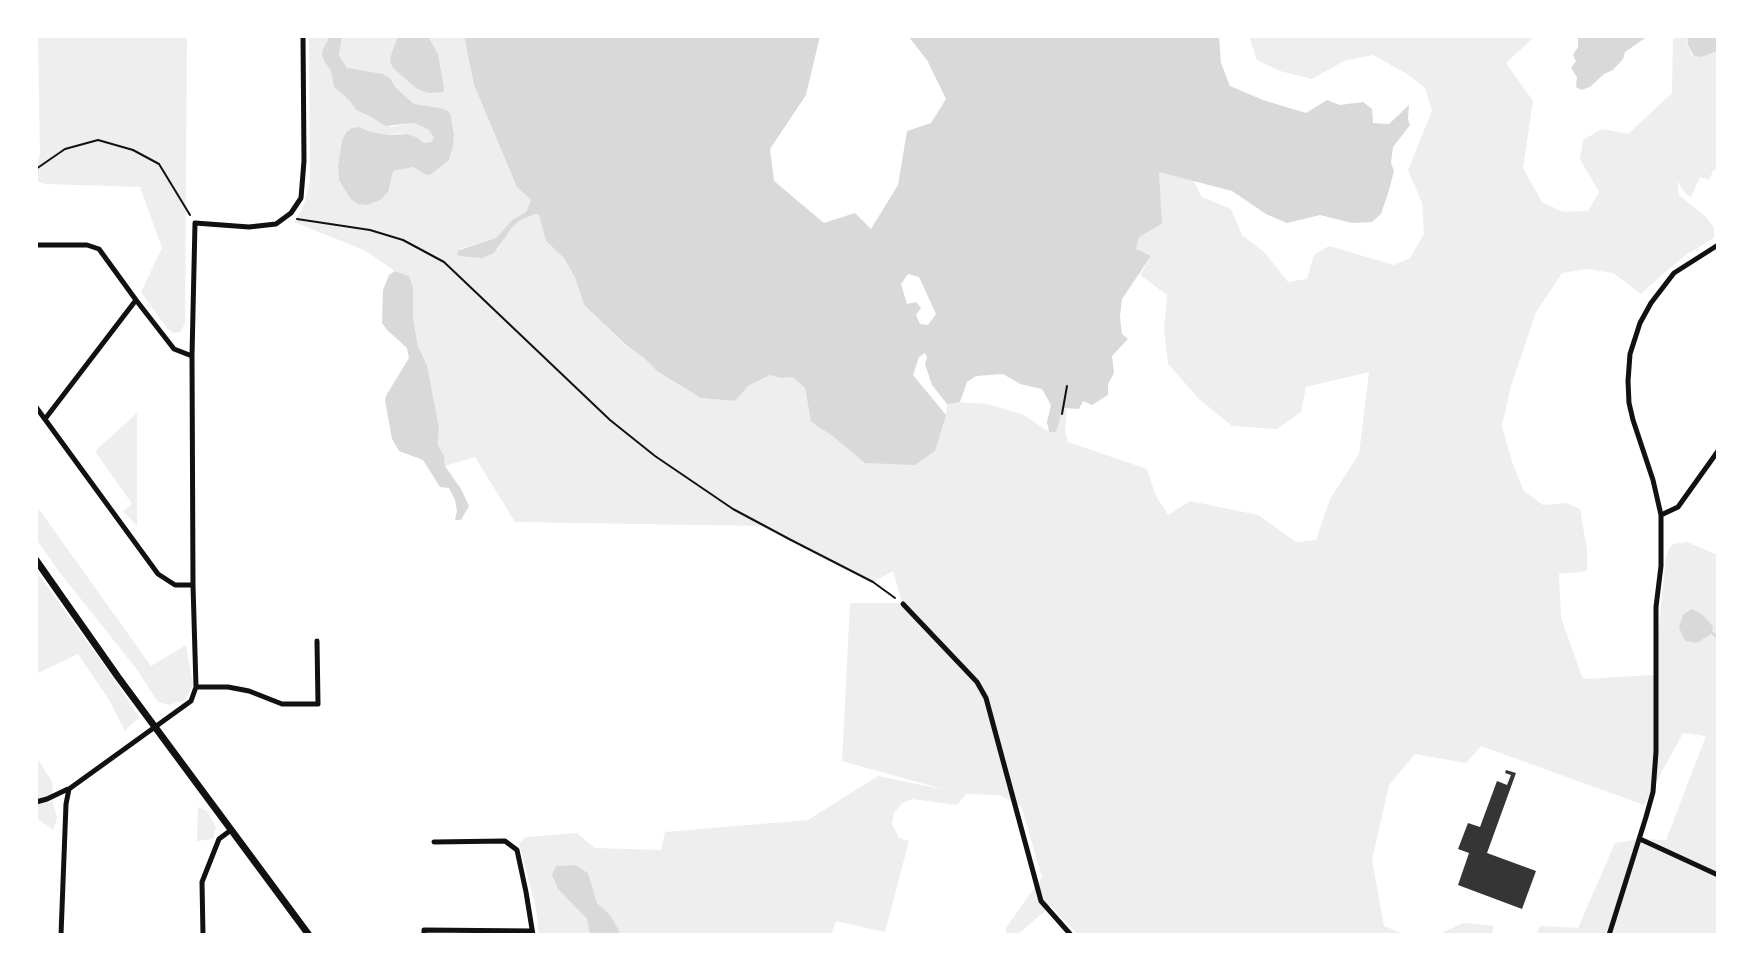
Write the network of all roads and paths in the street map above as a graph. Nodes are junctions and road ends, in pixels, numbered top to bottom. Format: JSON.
{"nodes":[{"id":1,"x":303,"y":36,"type":"edge"},
{"id":2,"x":36,"y":169,"type":"edge"},
{"id":3,"x":284,"y":218,"type":"junction"},
{"id":4,"x":195,"y":223,"type":"junction"},
{"id":5,"x":36,"y":245,"type":"edge"},
{"id":6,"x":1718,"y":245,"type":"edge"},
{"id":7,"x":136,"y":300,"type":"junction"},
{"id":8,"x":192,"y":356,"type":"junction"},
{"id":9,"x":1067,"y":386,"type":"dead end"},
{"id":10,"x":36,"y":407,"type":"edge"},
{"id":11,"x":1062,"y":414,"type":"dead end"},
{"id":12,"x":45,"y":419,"type":"junction"},
{"id":13,"x":1718,"y":451,"type":"edge"},
{"id":14,"x":1661,"y":515,"type":"junction"},
{"id":15,"x":36,"y":560,"type":"edge"},
{"id":16,"x":193,"y":585,"type":"junction"},
{"id":17,"x":903,"y":604,"type":"joint"},
{"id":18,"x":317,"y":641,"type":"dead end"},
{"id":19,"x":196,"y":687,"type":"junction"},
{"id":20,"x":154,"y":727,"type":"junction"},
{"id":21,"x":69,"y":789,"type":"junction"},
{"id":22,"x":36,"y":802,"type":"edge"},
{"id":23,"x":231,"y":830,"type":"junction"},
{"id":24,"x":1640,"y":839,"type":"junction"},
{"id":25,"x":434,"y":842,"type":"dead end"},
{"id":26,"x":1718,"y":875,"type":"edge"},
{"id":27,"x":470,"y":932,"type":"edge"},
{"id":28,"x":532,"y":933,"type":"edge"},
{"id":29,"x":61,"y":935,"type":"edge"},
{"id":30,"x":203,"y":935,"type":"edge"},
{"id":31,"x":309,"y":935,"type":"edge"},
{"id":32,"x":424,"y":935,"type":"edge"},
{"id":33,"x":1071,"y":935,"type":"edge"},
{"id":34,"x":1609,"y":935,"type":"edge"}],
"edges":[{"from":1,"to":3,"type":"street"},
{"from":2,"to":4,"type":"path"},
{"from":3,"to":4,"type":"street"},
{"from":3,"to":17,"type":"path"},
{"from":4,"to":8,"type":"street"},
{"from":5,"to":7,"type":"street"},
{"from":6,"to":14,"type":"street"},
{"from":7,"to":8,"type":"street"},
{"from":7,"to":12,"type":"street"},
{"from":8,"to":16,"type":"street"},
{"from":9,"to":11,"type":"path"},
{"from":10,"to":12,"type":"street"},
{"from":12,"to":16,"type":"street"},
{"from":13,"to":14,"type":"street"},
{"from":14,"to":24,"type":"street"},
{"from":15,"to":20,"type":"main road"},
{"from":16,"to":19,"type":"street"},
{"from":17,"to":33,"type":"street"},
{"from":18,"to":19,"type":"street"},
{"from":19,"to":20,"type":"street"},
{"from":20,"to":21,"type":"street"},
{"from":20,"to":23,"type":"main road"},
{"from":21,"to":22,"type":"street"},
{"from":21,"to":29,"type":"street"},
{"from":23,"to":30,"type":"street"},
{"from":23,"to":31,"type":"main road"},
{"from":24,"to":26,"type":"street"},
{"from":24,"to":34,"type":"street"},
{"from":25,"to":28,"type":"street"},
{"from":27,"to":28,"type":"street"},
{"from":27,"to":32,"type":"street"}]}
